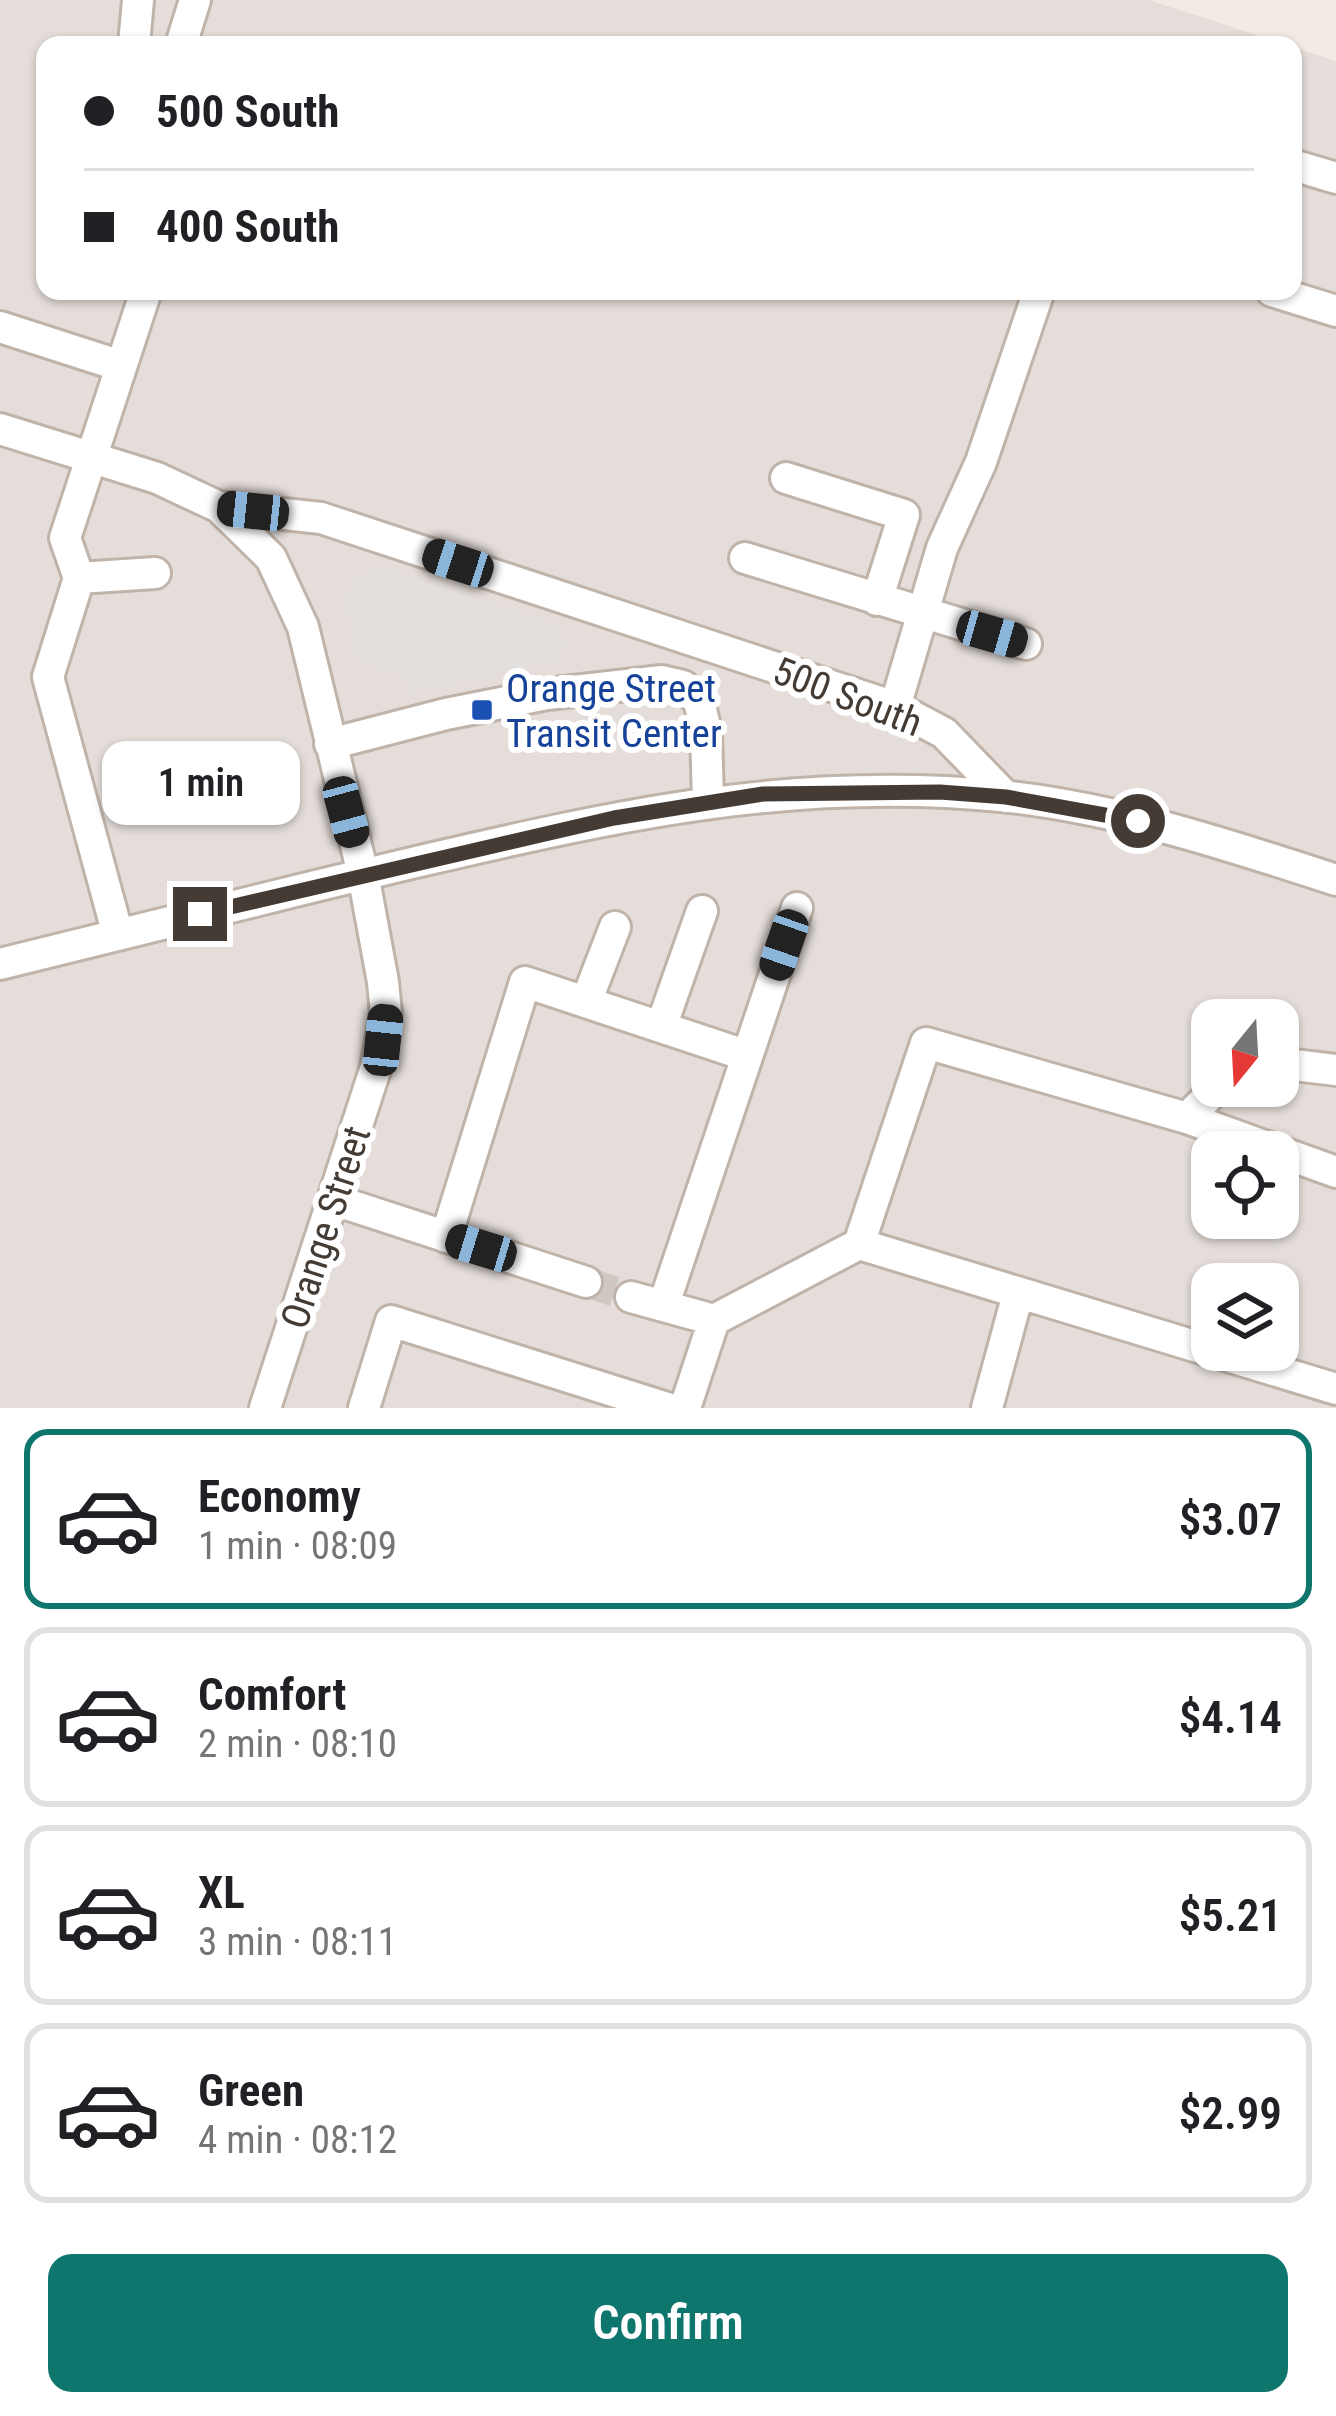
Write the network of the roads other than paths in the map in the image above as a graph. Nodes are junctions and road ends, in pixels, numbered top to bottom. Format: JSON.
{"nodes":[{"id":1,"x":138,"y":0,"type":"edge"},
{"id":2,"x":195,"y":0,"type":"edge"},
{"id":3,"x":135,"y":36,"type":"edge"},
{"id":4,"x":184,"y":36,"type":"edge"},
{"id":5,"x":1302,"y":168,"type":"edge"},
{"id":6,"x":1336,"y":178,"type":"edge"},
{"id":7,"x":143,"y":300,"type":"edge"},
{"id":8,"x":1036,"y":300,"type":"edge"},
{"id":9,"x":1301,"y":300,"type":"edge"},
{"id":10,"x":1336,"y":311,"type":"edge"},
{"id":11,"x":0,"y":327,"type":"edge"},
{"id":12,"x":121,"y":366,"type":"junction"},
{"id":13,"x":0,"y":429,"type":"edge"},
{"id":14,"x":91,"y":458,"type":"junction"},
{"id":15,"x":786,"y":478,"type":"dead end"},
{"id":16,"x":219,"y":507,"type":"junction"},
{"id":17,"x":745,"y":558,"type":"dead end"},
{"id":18,"x":155,"y":572,"type":"dead end"},
{"id":19,"x":79,"y":578,"type":"junction"},
{"id":20,"x":878,"y":600,"type":"junction"},
{"id":21,"x":922,"y":614,"type":"junction"},
{"id":22,"x":1026,"y":644,"type":"dead end"},
{"id":23,"x":895,"y":707,"type":"junction"},
{"id":24,"x":330,"y":744,"type":"junction"},
{"id":25,"x":1006,"y":797,"type":"junction"},
{"id":26,"x":708,"y":801,"type":"junction"},
{"id":27,"x":363,"y":874,"type":"junction"},
{"id":28,"x":1336,"y":880,"type":"edge"},
{"id":29,"x":797,"y":908,"type":"dead end"},
{"id":30,"x":702,"y":911,"type":"dead end"},
{"id":31,"x":615,"y":927,"type":"dead end"},
{"id":32,"x":118,"y":934,"type":"junction"},
{"id":33,"x":0,"y":964,"type":"edge"},
{"id":34,"x":586,"y":1002,"type":"junction"},
{"id":35,"x":661,"y":1027,"type":"junction"},
{"id":36,"x":746,"y":1054,"type":"junction"},
{"id":37,"x":1299,"y":1066,"type":"edge"},
{"id":38,"x":1336,"y":1070,"type":"edge"},
{"id":39,"x":1198,"y":1107,"type":"edge"},
{"id":40,"x":1187,"y":1118,"type":"junction"},
{"id":41,"x":1336,"y":1172,"type":"edge"},
{"id":42,"x":334,"y":1200,"type":"junction"},
{"id":43,"x":446,"y":1237,"type":"junction"},
{"id":44,"x":859,"y":1244,"type":"junction"},
{"id":45,"x":586,"y":1282,"type":"tunnel mouth"},
{"id":46,"x":1018,"y":1294,"type":"junction"},
{"id":47,"x":631,"y":1297,"type":"tunnel mouth"},
{"id":48,"x":664,"y":1304,"type":"junction"},
{"id":49,"x":713,"y":1320,"type":"junction"},
{"id":50,"x":1336,"y":1389,"type":"edge"},
{"id":51,"x":266,"y":1408,"type":"edge"},
{"id":52,"x":364,"y":1408,"type":"edge"},
{"id":53,"x":667,"y":1408,"type":"edge"},
{"id":54,"x":685,"y":1408,"type":"edge"},
{"id":55,"x":987,"y":1408,"type":"edge"}],
"edges":[{"from":1,"to":3,"type":"street"},
{"from":2,"to":4,"type":"street"},
{"from":5,"to":6,"type":"street"},
{"from":7,"to":12,"type":"street"},
{"from":8,"to":21,"type":"street"},
{"from":9,"to":10,"type":"street"},
{"from":11,"to":12,"type":"street"},
{"from":12,"to":14,"type":"street"},
{"from":13,"to":14,"type":"street","name":"500 South"},
{"from":14,"to":16,"type":"street","name":"500 South"},
{"from":14,"to":19,"type":"street"},
{"from":15,"to":20,"type":"street"},
{"from":16,"to":23,"type":"street","name":"500 South"},
{"from":16,"to":24,"type":"street","name":"Orange Street"},
{"from":17,"to":20,"type":"street"},
{"from":18,"to":19,"type":"street"},
{"from":19,"to":32,"type":"street"},
{"from":20,"to":21,"type":"street"},
{"from":21,"to":22,"type":"street"},
{"from":21,"to":23,"type":"street"},
{"from":23,"to":25,"type":"street","name":"500 South"},
{"from":24,"to":26,"type":"street"},
{"from":24,"to":27,"type":"street","name":"Orange Street"},
{"from":25,"to":26,"type":"street"},
{"from":25,"to":28,"type":"street"},
{"from":26,"to":27,"type":"street"},
{"from":27,"to":32,"type":"street"},
{"from":27,"to":42,"type":"street","name":"Orange Street"},
{"from":29,"to":36,"type":"street"},
{"from":30,"to":35,"type":"street"},
{"from":31,"to":34,"type":"street"},
{"from":32,"to":33,"type":"street"},
{"from":34,"to":35,"type":"street"},
{"from":34,"to":43,"type":"street"},
{"from":35,"to":36,"type":"street"},
{"from":36,"to":48,"type":"street"},
{"from":37,"to":38,"type":"street"},
{"from":39,"to":40,"type":"street"},
{"from":40,"to":41,"type":"street"},
{"from":40,"to":44,"type":"street"},
{"from":42,"to":43,"type":"street"},
{"from":42,"to":51,"type":"street","name":"Orange Street"},
{"from":43,"to":45,"type":"street"},
{"from":44,"to":46,"type":"street"},
{"from":44,"to":49,"type":"street"},
{"from":46,"to":50,"type":"street"},
{"from":46,"to":55,"type":"street"},
{"from":47,"to":48,"type":"street"},
{"from":48,"to":49,"type":"street"},
{"from":49,"to":54,"type":"street"},
{"from":52,"to":53,"type":"street"}]}
